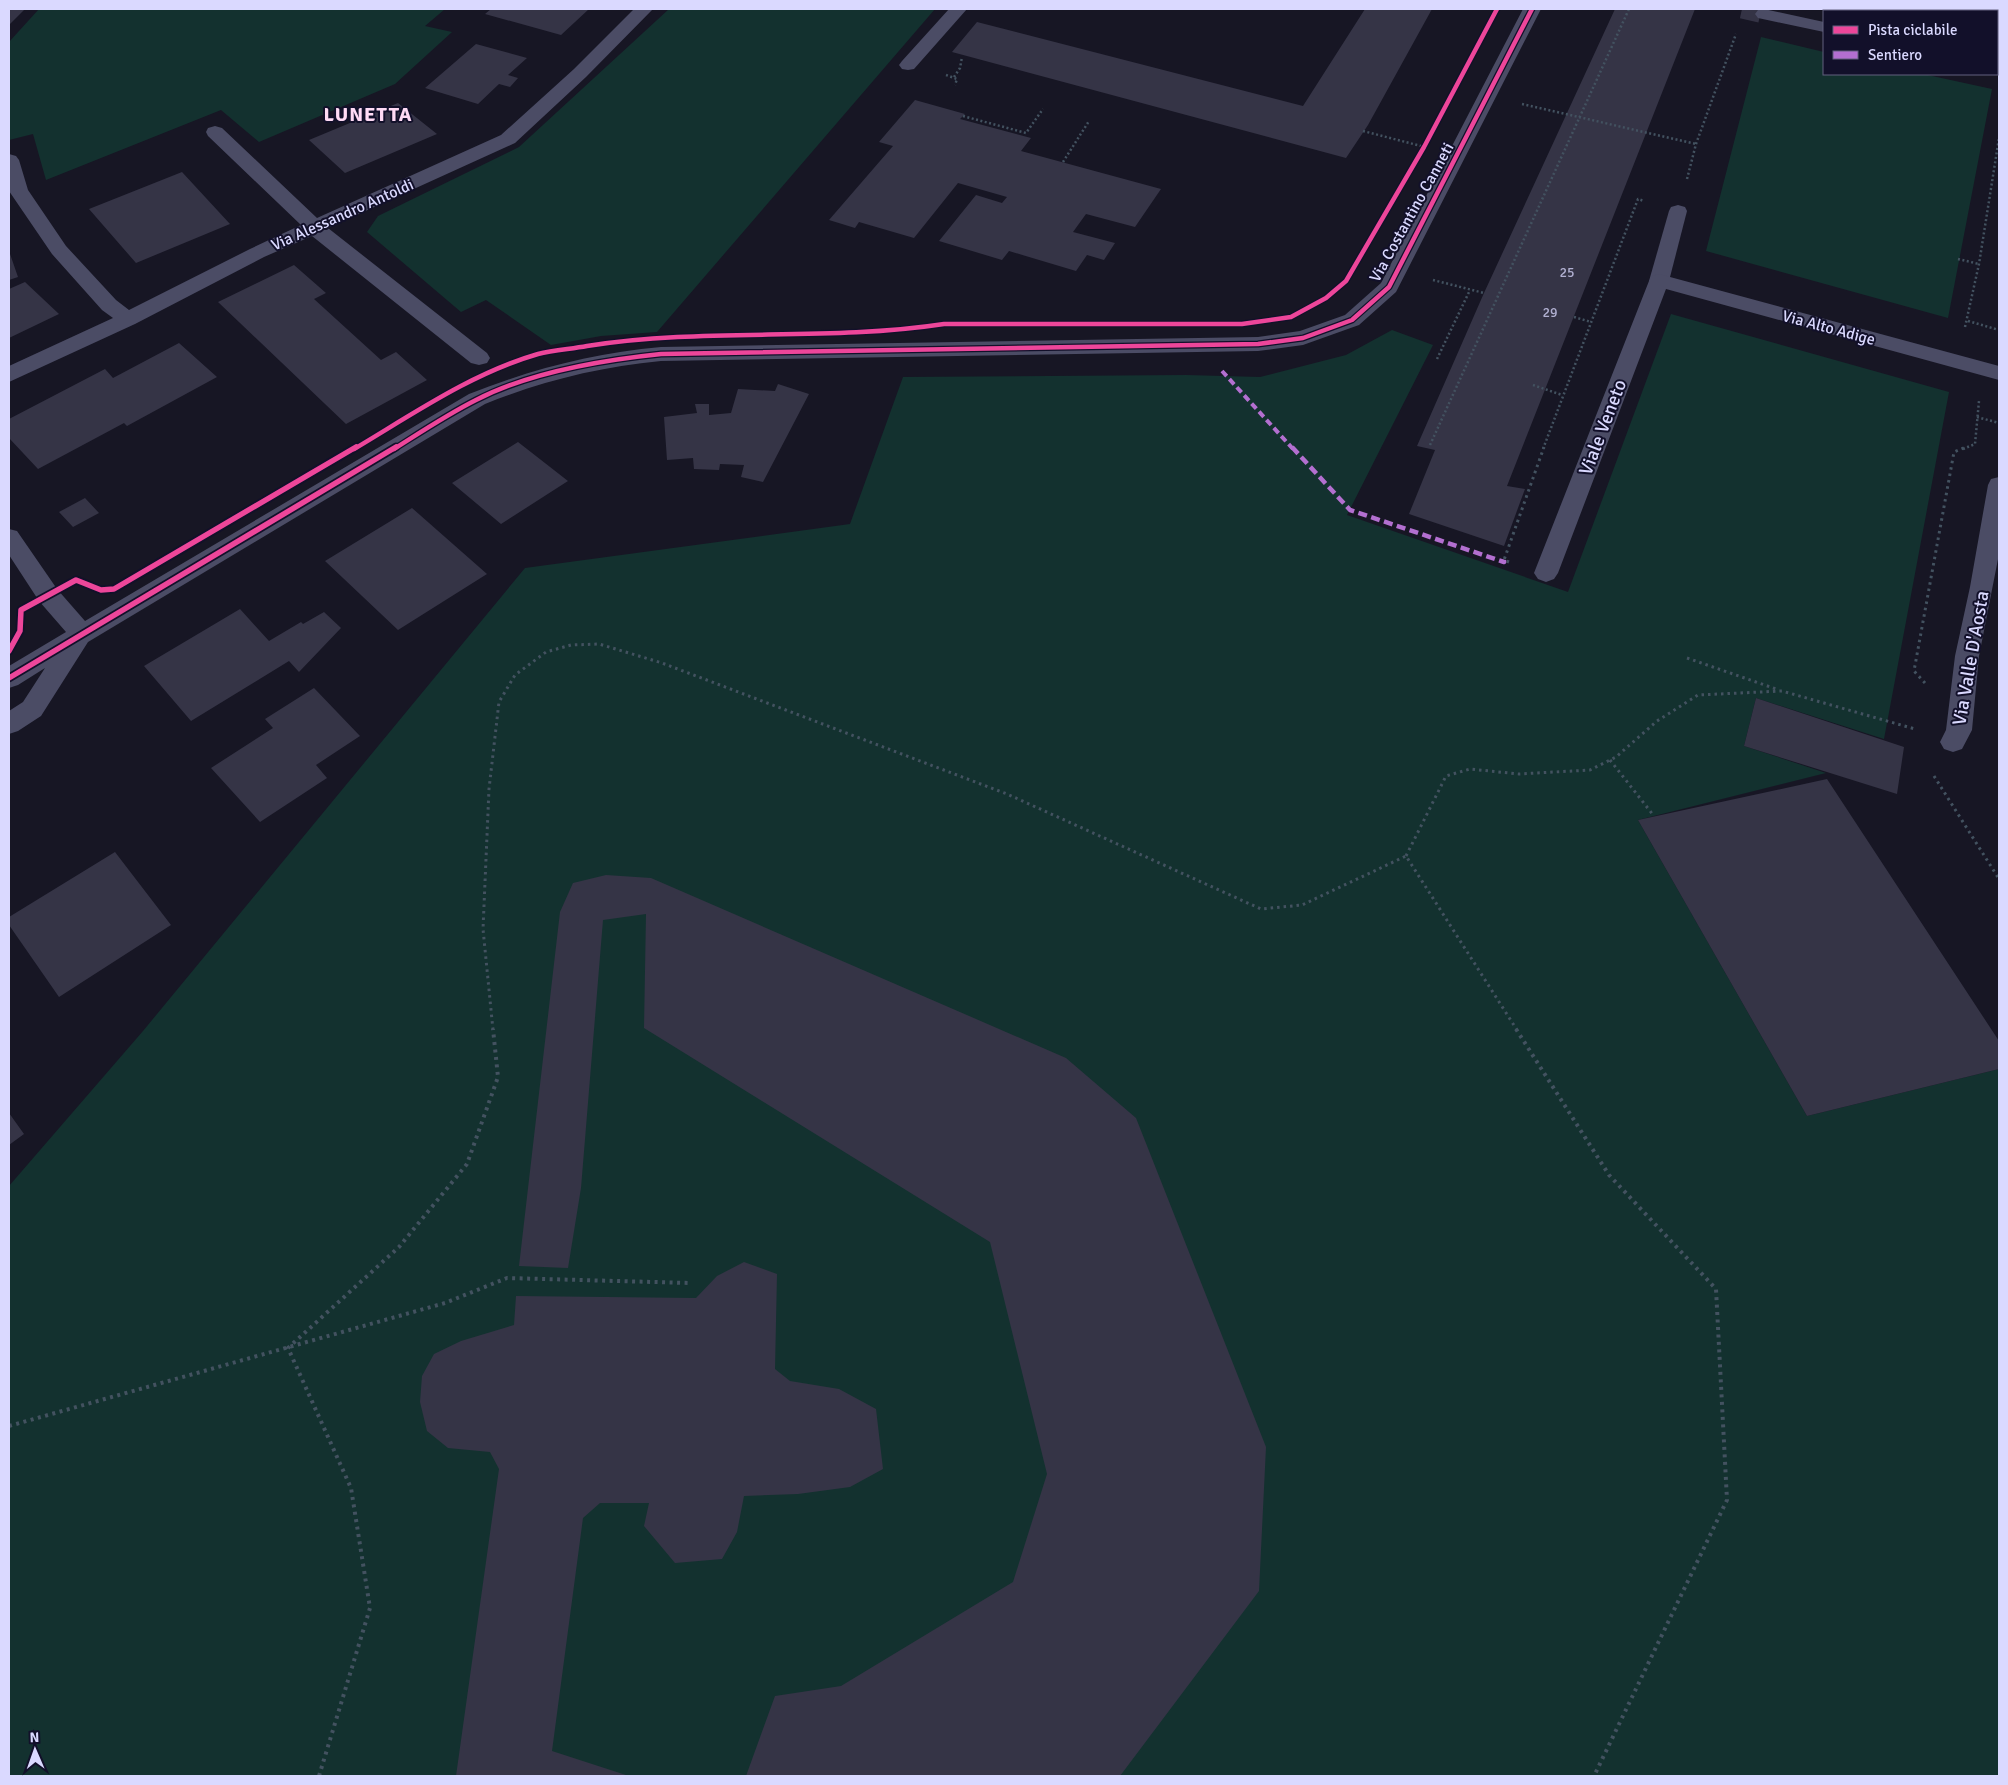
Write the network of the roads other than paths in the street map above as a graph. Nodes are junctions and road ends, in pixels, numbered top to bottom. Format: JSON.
{"nodes":[{"id":1,"x":644,"y":9,"type":"edge"},
{"id":2,"x":958,"y":9,"type":"edge"},
{"id":3,"x":1532,"y":9,"type":"edge"},
{"id":4,"x":1841,"y":9,"type":"edge"},
{"id":5,"x":1855,"y":10,"type":"edge"},
{"id":6,"x":1764,"y":14,"type":"dead end"},
{"id":7,"x":1823,"y":27,"type":"edge"},
{"id":8,"x":908,"y":65,"type":"dead end"},
{"id":9,"x":215,"y":132,"type":"dead end"},
{"id":10,"x":9,"y":160,"type":"edge"},
{"id":11,"x":1678,"y":211,"type":"road end"},
{"id":12,"x":314,"y":226,"type":"junction"},
{"id":13,"x":1658,"y":281,"type":"junction"},
{"id":14,"x":128,"y":319,"type":"junction"},
{"id":15,"x":479,"y":358,"type":"dead end"},
{"id":16,"x":1999,"y":373,"type":"edge"},
{"id":17,"x":9,"y":375,"type":"edge"},
{"id":18,"x":1999,"y":485,"type":"edge"},
{"id":19,"x":9,"y":537,"type":"edge"},
{"id":20,"x":1546,"y":573,"type":"road end"},
{"id":21,"x":82,"y":634,"type":"junction"},
{"id":22,"x":9,"y":678,"type":"edge"},
{"id":23,"x":9,"y":724,"type":"edge"},
{"id":24,"x":1956,"y":736,"type":"road end"}],
"edges":[{"from":1,"to":12,"type":"street","name":"Via Alessandro Antoldi"},
{"from":2,"to":8,"type":"street"},
{"from":3,"to":21,"type":"street","name":"Via Costantino Canneti"},
{"from":4,"to":5,"type":"street"},
{"from":6,"to":7,"type":"street"},
{"from":9,"to":12,"type":"street"},
{"from":10,"to":14,"type":"street"},
{"from":11,"to":13,"type":"lane"},
{"from":12,"to":14,"type":"street","name":"Via Alessandro Antoldi"},
{"from":12,"to":15,"type":"street"},
{"from":13,"to":16,"type":"street","name":"Via Alto Adige"},
{"from":13,"to":20,"type":"street","name":"Viale Veneto"},
{"from":14,"to":17,"type":"street","name":"Via Alessandro Antoldi"},
{"from":18,"to":24,"type":"street","name":"Via Valle D'Aosta"},
{"from":19,"to":21,"type":"street"},
{"from":21,"to":22,"type":"street","name":"Via Costantino Canneti"},
{"from":21,"to":23,"type":"street","name":"Via Costantino Canneti"}]}
